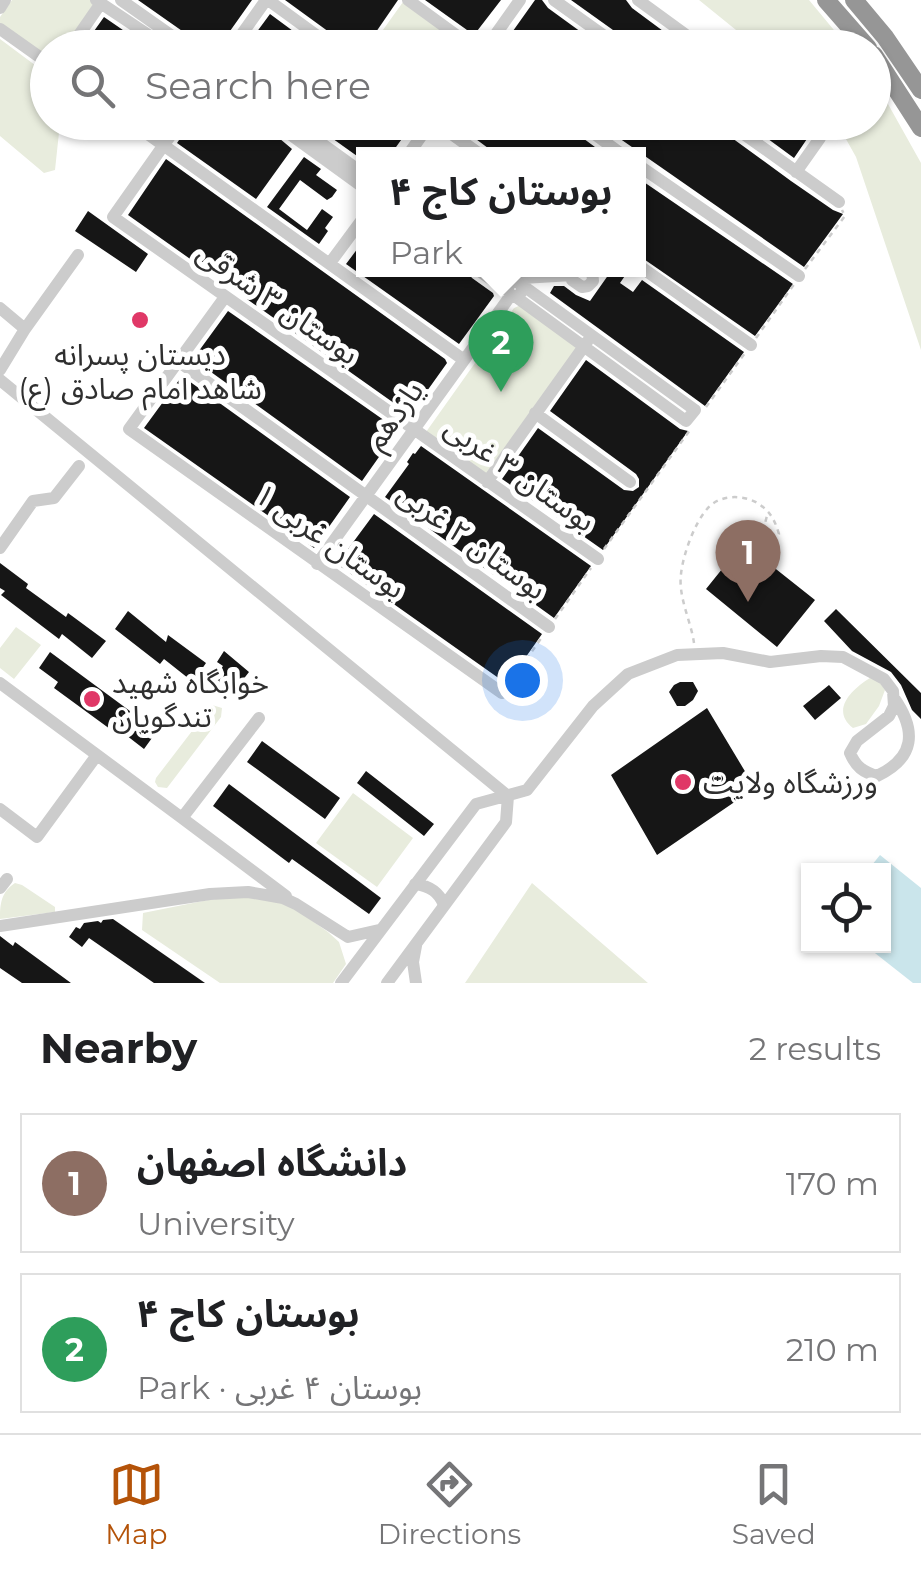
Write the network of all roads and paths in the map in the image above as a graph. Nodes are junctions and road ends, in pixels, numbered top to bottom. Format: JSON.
{"nodes":[{"id":1,"x":5,"y":0,"type":"edge"},
{"id":2,"x":121,"y":0,"type":"edge"},
{"id":3,"x":267,"y":0,"type":"edge"},
{"id":4,"x":408,"y":0,"type":"edge"},
{"id":5,"x":520,"y":0,"type":"edge"},
{"id":6,"x":554,"y":0,"type":"edge"},
{"id":7,"x":638,"y":0,"type":"edge"},
{"id":8,"x":826,"y":0,"type":"edge"},
{"id":9,"x":854,"y":0,"type":"edge"},
{"id":10,"x":99,"y":2,"type":"edge"},
{"id":11,"x":0,"y":8,"type":"edge"},
{"id":12,"x":0,"y":29,"type":"edge"},
{"id":13,"x":81,"y":30,"type":"edge"},
{"id":14,"x":141,"y":30,"type":"edge"},
{"id":15,"x":164,"y":30,"type":"edge"},
{"id":16,"x":245,"y":30,"type":"edge"},
{"id":17,"x":309,"y":30,"type":"edge"},
{"id":18,"x":449,"y":30,"type":"edge"},
{"id":19,"x":499,"y":30,"type":"edge"},
{"id":20,"x":596,"y":30,"type":"edge"},
{"id":21,"x":679,"y":30,"type":"edge"},
{"id":22,"x":852,"y":30,"type":"edge"},
{"id":23,"x":879,"y":30,"type":"edge"},
{"id":24,"x":891,"y":46,"type":"edge"},
{"id":25,"x":30,"y":50,"type":"edge"},
{"id":26,"x":891,"y":81,"type":"edge"},
{"id":27,"x":921,"y":90,"type":"edge"},
{"id":28,"x":921,"y":128,"type":"edge"},
{"id":29,"x":156,"y":140,"type":"edge"},
{"id":30,"x":168,"y":140,"type":"edge"},
{"id":31,"x":298,"y":140,"type":"edge"},
{"id":32,"x":317,"y":140,"type":"edge"},
{"id":33,"x":752,"y":140,"type":"edge"},
{"id":34,"x":819,"y":140,"type":"edge"},
{"id":35,"x":164,"y":146,"type":"junction"},
{"id":36,"x":356,"y":168,"type":"edge"},
{"id":37,"x":646,"y":170,"type":"edge"},
{"id":38,"x":796,"y":172,"type":"junction"},
{"id":39,"x":356,"y":182,"type":"edge"},
{"id":40,"x":842,"y":209,"type":"joint"},
{"id":41,"x":356,"y":228,"type":"edge"},
{"id":42,"x":78,"y":256,"type":"dead end"},
{"id":43,"x":330,"y":263,"type":"junction"},
{"id":44,"x":646,"y":272,"type":"edge"},
{"id":45,"x":800,"y":276,"type":"junction"},
{"id":46,"x":551,"y":277,"type":"edge"},
{"id":47,"x":574,"y":277,"type":"edge"},
{"id":48,"x":593,"y":277,"type":"edge"},
{"id":49,"x":518,"y":285,"type":"edge"},
{"id":50,"x":225,"y":297,"type":"junction"},
{"id":51,"x":0,"y":308,"type":"edge"},
{"id":52,"x":25,"y":330,"type":"junction"},
{"id":53,"x":588,"y":340,"type":"junction"},
{"id":54,"x":751,"y":346,"type":"junction"},
{"id":55,"x":464,"y":360,"type":"junction"},
{"id":56,"x":178,"y":361,"type":"junction"},
{"id":57,"x":0,"y":370,"type":"edge"},
{"id":58,"x":0,"y":380,"type":"edge"},
{"id":59,"x":703,"y":412,"type":"dead end"},
{"id":60,"x":535,"y":413,"type":"junction"},
{"id":61,"x":696,"y":421,"type":"dead end"},
{"id":62,"x":414,"y":430,"type":"junction"},
{"id":63,"x":79,"y":466,"type":"dead end"},
{"id":64,"x":487,"y":482,"type":"junction"},
{"id":65,"x":630,"y":482,"type":"dead end"},
{"id":66,"x":366,"y":496,"type":"junction"},
{"id":67,"x":768,"y":512,"type":"junction"},
{"id":68,"x":0,"y":548,"type":"edge"},
{"id":69,"x":598,"y":559,"type":"junction"},
{"id":70,"x":316,"y":564,"type":"junction"},
{"id":71,"x":549,"y":627,"type":"junction"},
{"id":72,"x":694,"y":654,"type":"junction"},
{"id":73,"x":0,"y":684,"type":"edge"},
{"id":74,"x":502,"y":694,"type":"joint"},
{"id":75,"x":894,"y":698,"type":"junction"},
{"id":76,"x":259,"y":718,"type":"dead end"},
{"id":77,"x":97,"y":755,"type":"junction"},
{"id":78,"x":508,"y":796,"type":"junction"},
{"id":79,"x":0,"y":809,"type":"edge"},
{"id":80,"x":182,"y":818,"type":"junction"},
{"id":81,"x":415,"y":884,"type":"junction"},
{"id":82,"x":296,"y":904,"type":"junction"},
{"id":83,"x":444,"y":905,"type":"junction"},
{"id":84,"x":0,"y":926,"type":"edge"},
{"id":85,"x":380,"y":930,"type":"junction"},
{"id":86,"x":348,"y":937,"type":"junction"},
{"id":87,"x":417,"y":941,"type":"junction"},
{"id":88,"x":351,"y":969,"type":"junction"},
{"id":89,"x":341,"y":983,"type":"edge"},
{"id":90,"x":387,"y":983,"type":"edge"},
{"id":91,"x":416,"y":983,"type":"edge"}],
"edges":[{"from":1,"to":11,"type":"street"},
{"from":2,"to":15,"type":"street"},
{"from":3,"to":16,"type":"street"},
{"from":3,"to":17,"type":"street"},
{"from":4,"to":18,"type":"street"},
{"from":5,"to":19,"type":"street"},
{"from":6,"to":20,"type":"street"},
{"from":7,"to":21,"type":"street"},
{"from":8,"to":22,"type":"highway"},
{"from":9,"to":23,"type":"highway"},
{"from":10,"to":13,"type":"street"},
{"from":10,"to":14,"type":"street"},
{"from":12,"to":25,"type":"street"},
{"from":24,"to":27,"type":"highway"},
{"from":26,"to":28,"type":"highway"},
{"from":29,"to":35,"type":"street"},
{"from":30,"to":35,"type":"street"},
{"from":31,"to":39,"type":"street"},
{"from":32,"to":36,"type":"street"},
{"from":33,"to":38,"type":"street"},
{"from":34,"to":38,"type":"street"},
{"from":35,"to":43,"type":"street"},
{"from":35,"to":50,"type":"street","name":"بوستان ۳ شرقی"},
{"from":37,"to":45,"type":"street"},
{"from":38,"to":40,"type":"street"},
{"from":40,"to":45,"type":"path"},
{"from":41,"to":43,"type":"street"},
{"from":42,"to":52,"type":"street"},
{"from":43,"to":55,"type":"street"},
{"from":44,"to":54,"type":"street"},
{"from":45,"to":54,"type":"path"},
{"from":46,"to":49,"type":"street"},
{"from":47,"to":48,"type":"street"},
{"from":49,"to":53,"type":"street"},
{"from":49,"to":55,"type":"street","name":"یازدهم"},
{"from":50,"to":56,"type":"street"},
{"from":50,"to":62,"type":"street","name":"بوستان ۳ شرقی"},
{"from":51,"to":52,"type":"street"},
{"from":52,"to":57,"type":"street"},
{"from":53,"to":53,"type":"street"},
{"from":53,"to":60,"type":"street"},
{"from":54,"to":59,"type":"path"},
{"from":55,"to":62,"type":"street","name":"یازدهم"},
{"from":56,"to":66,"type":"street","name":"بوستان ۲ غربی"},
{"from":56,"to":70,"type":"street","name":"بوستان غربی ۱"},
{"from":58,"to":78,"type":"street"},
{"from":60,"to":64,"type":"street"},
{"from":60,"to":65,"type":"street"},
{"from":61,"to":69,"type":"path"},
{"from":62,"to":64,"type":"street","name":"بوستان ۳ غربی"},
{"from":62,"to":66,"type":"street","name":"یازدهم"},
{"from":63,"to":68,"type":"street"},
{"from":64,"to":69,"type":"street","name":"بوستان ۳ غربی"},
{"from":66,"to":70,"type":"street","name":"یازدهم"},
{"from":66,"to":71,"type":"street","name":"بوستان ۲ غربی"},
{"from":67,"to":67,"type":"path"},
{"from":67,"to":72,"type":"path"},
{"from":69,"to":71,"type":"path"},
{"from":70,"to":74,"type":"street","name":"بوستان غربی ۱"},
{"from":71,"to":74,"type":"path"},
{"from":72,"to":75,"type":"street"},
{"from":72,"to":78,"type":"street"},
{"from":73,"to":77,"type":"street"},
{"from":75,"to":75,"type":"street"},
{"from":76,"to":80,"type":"street"},
{"from":77,"to":79,"type":"street"},
{"from":77,"to":80,"type":"street"},
{"from":78,"to":81,"type":"street"},
{"from":78,"to":83,"type":"street"},
{"from":80,"to":82,"type":"street"},
{"from":81,"to":83,"type":"street"},
{"from":81,"to":85,"type":"street"},
{"from":82,"to":84,"type":"street"},
{"from":82,"to":86,"type":"street"},
{"from":83,"to":87,"type":"street"},
{"from":85,"to":86,"type":"street"},
{"from":85,"to":88,"type":"street"},
{"from":86,"to":88,"type":"street"},
{"from":87,"to":90,"type":"street"},
{"from":87,"to":91,"type":"street"},
{"from":88,"to":89,"type":"street"}]}
